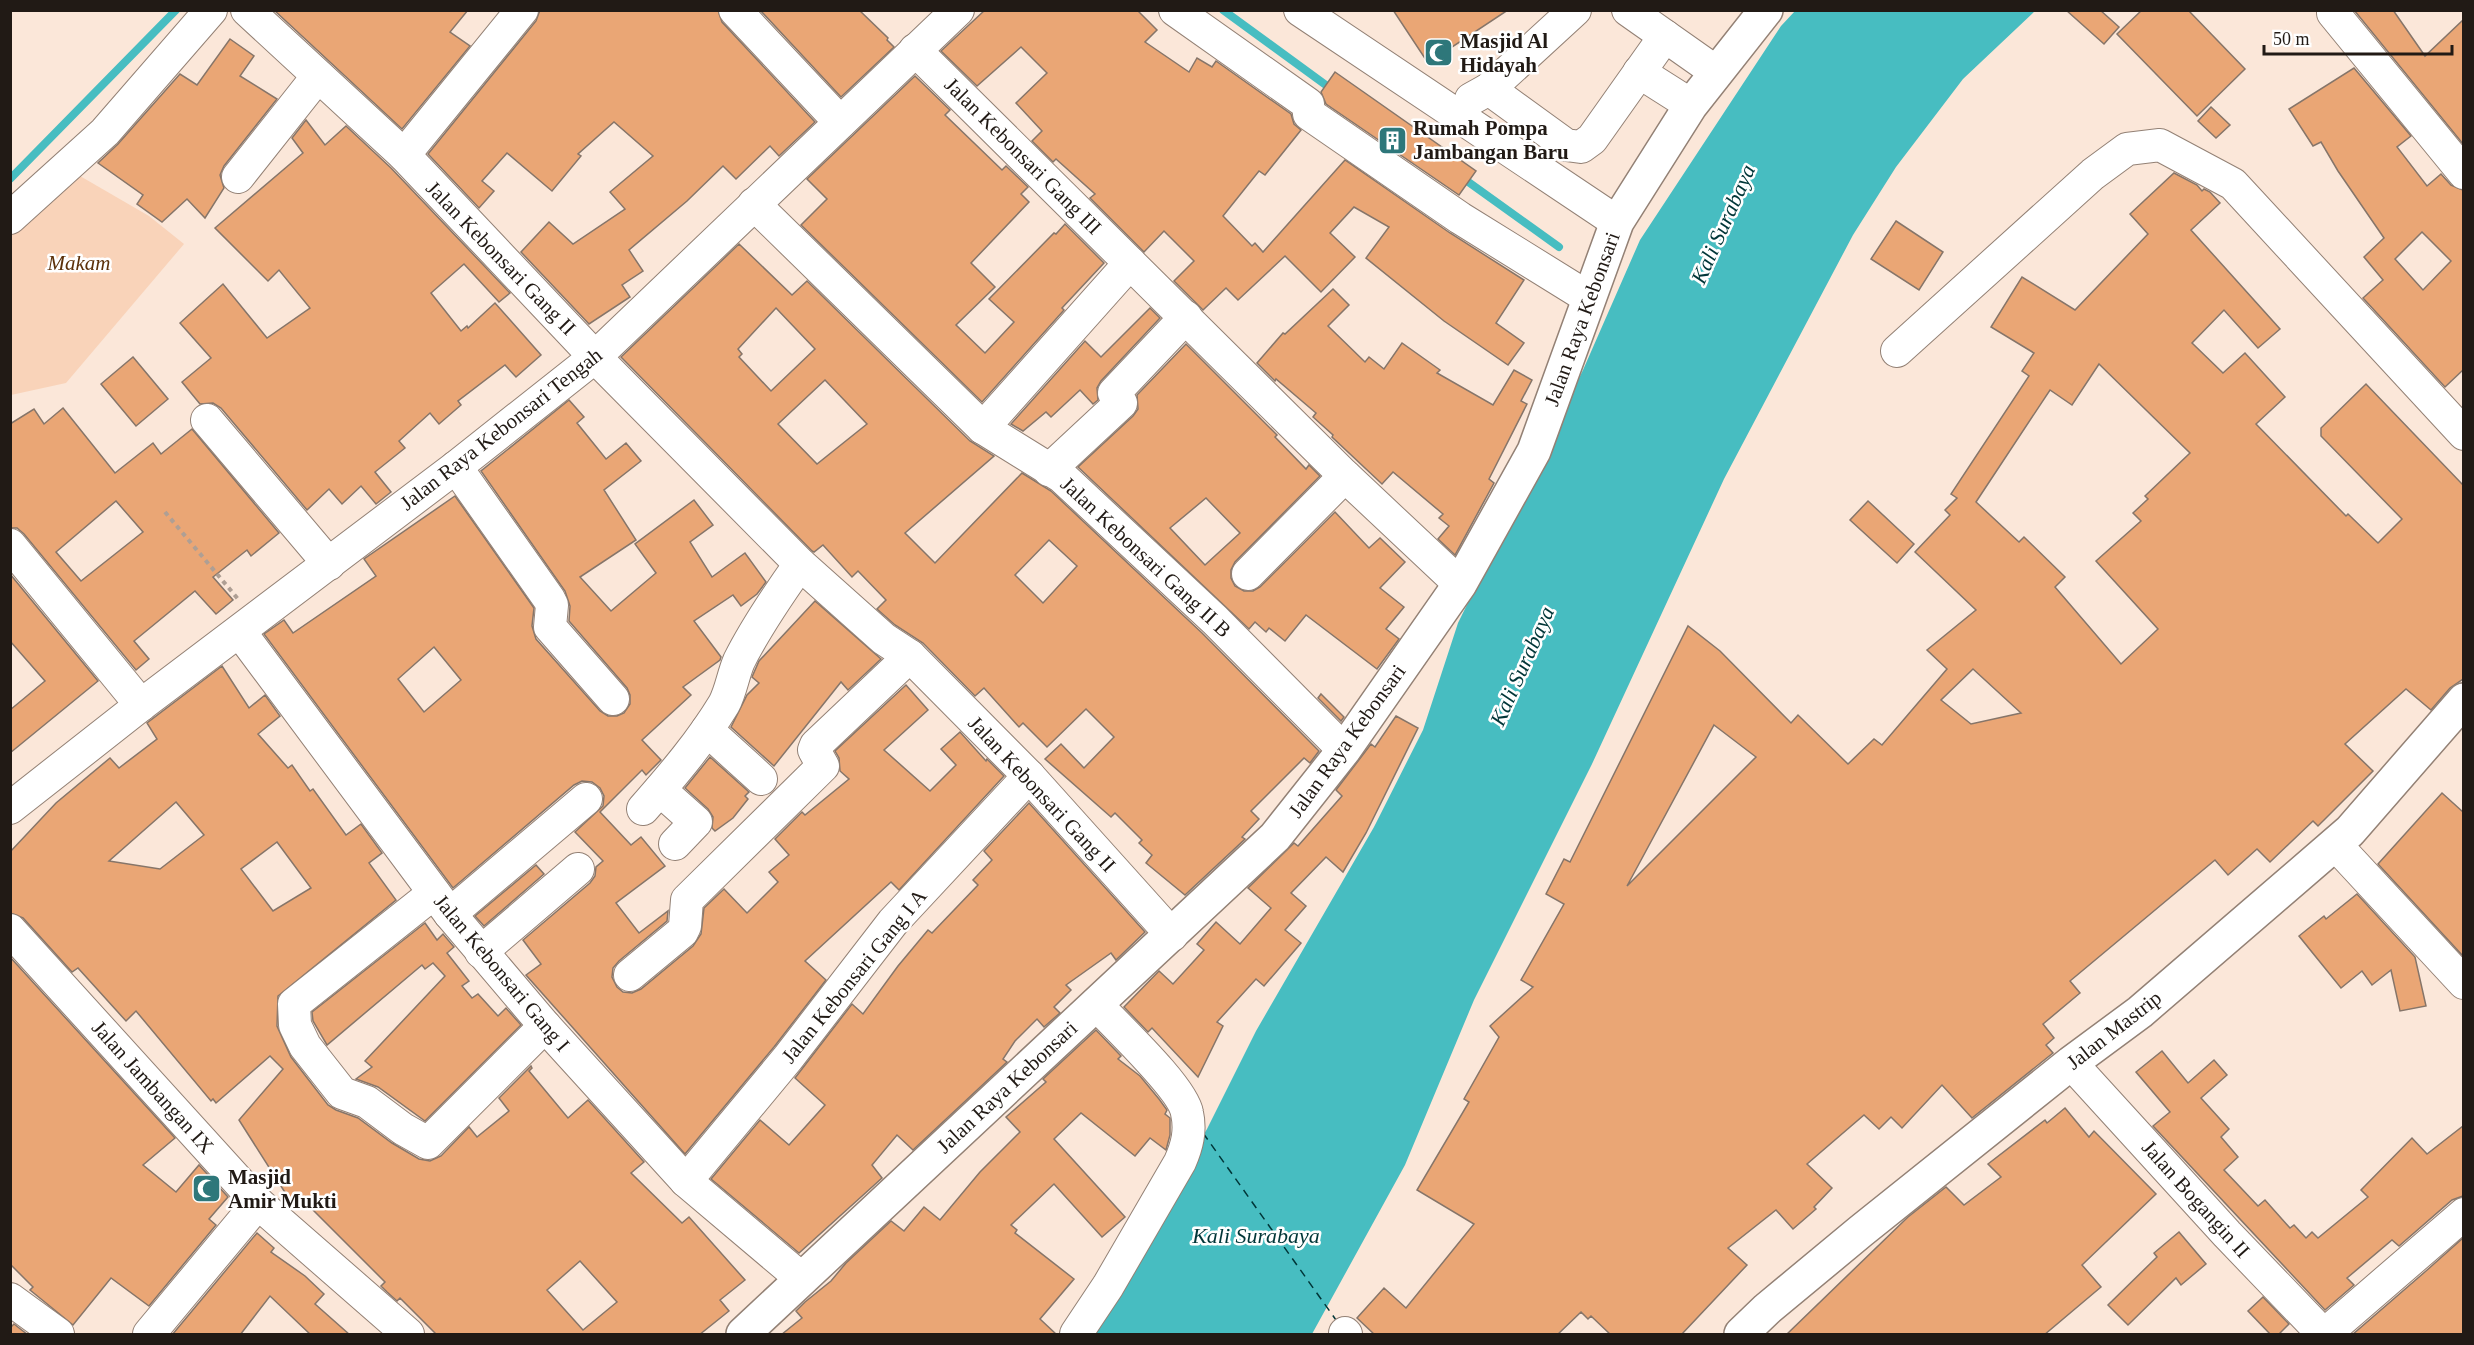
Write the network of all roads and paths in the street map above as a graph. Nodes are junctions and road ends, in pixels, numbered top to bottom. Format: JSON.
{"nodes":[{"id":1,"x":211,"y":10,"type":"edge"},
{"id":2,"x":247,"y":10,"type":"edge"},
{"id":3,"x":522,"y":10,"type":"edge"},
{"id":4,"x":735,"y":10,"type":"edge"},
{"id":5,"x":1175,"y":10,"type":"edge"},
{"id":6,"x":1300,"y":10,"type":"edge"},
{"id":7,"x":1575,"y":10,"type":"edge"},
{"id":8,"x":1628,"y":10,"type":"edge"},
{"id":9,"x":1766,"y":10,"type":"edge"},
{"id":10,"x":2333,"y":13,"type":"dead end"},
{"id":11,"x":945,"y":15,"type":"edge"},
{"id":12,"x":1665,"y":36,"type":"junction"},
{"id":13,"x":915,"y":50,"type":"junction"},
{"id":14,"x":1639,"y":72,"type":"junction"},
{"id":15,"x":1716,"y":72,"type":"junction"},
{"id":16,"x":318,"y":76,"type":"junction"},
{"id":17,"x":1489,"y":89,"type":"junction"},
{"id":18,"x":1691,"y":105,"type":"junction"},
{"id":19,"x":1450,"y":111,"type":"junction"},
{"id":20,"x":1526,"y":116,"type":"junction"},
{"id":21,"x":840,"y":122,"type":"junction"},
{"id":22,"x":1502,"y":146,"type":"junction"},
{"id":23,"x":404,"y":155,"type":"junction"},
{"id":24,"x":2463,"y":172,"type":"edge"},
{"id":25,"x":238,"y":177,"type":"dead end"},
{"id":26,"x":754,"y":204,"type":"junction"},
{"id":27,"x":10,"y":218,"type":"edge"},
{"id":28,"x":1617,"y":222,"type":"junction"},
{"id":29,"x":1131,"y":263,"type":"junction"},
{"id":30,"x":1589,"y":298,"type":"junction"},
{"id":31,"x":1186,"y":317,"type":"junction"},
{"id":32,"x":1897,"y":351,"type":"dead end"},
{"id":33,"x":595,"y":357,"type":"junction"},
{"id":34,"x":207,"y":420,"type":"dead end"},
{"id":35,"x":982,"y":428,"type":"junction"},
{"id":36,"x":2463,"y":434,"type":"edge"},
{"id":37,"x":456,"y":467,"type":"junction"},
{"id":38,"x":1049,"y":470,"type":"junction"},
{"id":39,"x":1345,"y":476,"type":"junction"},
{"id":40,"x":165,"y":512,"type":"dead end"},
{"id":41,"x":10,"y":545,"type":"edge"},
{"id":42,"x":329,"y":564,"type":"junction"},
{"id":43,"x":800,"y":564,"type":"junction"},
{"id":44,"x":1248,"y":574,"type":"dead end"},
{"id":45,"x":1460,"y":584,"type":"junction"},
{"id":46,"x":248,"y":626,"type":"junction"},
{"id":47,"x":910,"y":656,"type":"junction"},
{"id":48,"x":613,"y":699,"type":"dead end"},
{"id":49,"x":2463,"y":700,"type":"edge"},
{"id":50,"x":141,"y":705,"type":"junction"},
{"id":51,"x":708,"y":730,"type":"junction"},
{"id":52,"x":1344,"y":750,"type":"junction"},
{"id":53,"x":1029,"y":776,"type":"junction"},
{"id":54,"x":761,"y":779,"type":"dead end"},
{"id":55,"x":586,"y":799,"type":"dead end"},
{"id":56,"x":10,"y":808,"type":"edge"},
{"id":57,"x":675,"y":844,"type":"dead end"},
{"id":58,"x":2335,"y":844,"type":"junction"},
{"id":59,"x":578,"y":869,"type":"dead end"},
{"id":60,"x":442,"y":904,"type":"junction"},
{"id":61,"x":10,"y":930,"type":"edge"},
{"id":62,"x":1172,"y":934,"type":"junction"},
{"id":63,"x":481,"y":952,"type":"junction"},
{"id":64,"x":630,"y":975,"type":"dead end"},
{"id":65,"x":2463,"y":983,"type":"edge"},
{"id":66,"x":1096,"y":1004,"type":"junction"},
{"id":67,"x":545,"y":1026,"type":"junction"},
{"id":68,"x":2071,"y":1063,"type":"junction"},
{"id":69,"x":686,"y":1181,"type":"junction"},
{"id":70,"x":258,"y":1203,"type":"junction"},
{"id":71,"x":2463,"y":1214,"type":"edge"},
{"id":72,"x":802,"y":1279,"type":"junction"},
{"id":73,"x":10,"y":1299,"type":"edge"},
{"id":74,"x":390,"y":1329,"type":"edge"},
{"id":75,"x":57,"y":1335,"type":"edge"},
{"id":76,"x":149,"y":1335,"type":"edge"},
{"id":77,"x":743,"y":1335,"type":"edge"},
{"id":78,"x":1076,"y":1335,"type":"edge"},
{"id":79,"x":1741,"y":1335,"type":"edge"},
{"id":80,"x":2324,"y":1335,"type":"edge"}],
"edges":[{"from":1,"to":27,"type":"street"},
{"from":2,"to":16,"type":"street","name":"Jalan Kebonsari Gang II"},
{"from":3,"to":23,"type":"street"},
{"from":4,"to":21,"type":"street"},
{"from":5,"to":30,"type":"street"},
{"from":6,"to":19,"type":"street"},
{"from":7,"to":17,"type":"street"},
{"from":8,"to":12,"type":"street"},
{"from":9,"to":15,"type":"main road","name":"Jalan Raya Kebonsari"},
{"from":10,"to":24,"type":"street"},
{"from":11,"to":13,"type":"street","name":"Jalan Raya Kebonsari Tengah"},
{"from":12,"to":14,"type":"street"},
{"from":12,"to":15,"type":"street"},
{"from":13,"to":21,"type":"street","name":"Jalan Raya Kebonsari Tengah"},
{"from":13,"to":29,"type":"street","name":"Jalan Kebonsari Gang III"},
{"from":14,"to":18,"type":"street"},
{"from":14,"to":20,"type":"street"},
{"from":15,"to":18,"type":"main road","name":"Jalan Raya Kebonsari"},
{"from":16,"to":23,"type":"street","name":"Jalan Kebonsari Gang II"},
{"from":16,"to":25,"type":"street"},
{"from":17,"to":19,"type":"street"},
{"from":17,"to":20,"type":"street"},
{"from":18,"to":28,"type":"main road","name":"Jalan Raya Kebonsari"},
{"from":19,"to":22,"type":"street"},
{"from":20,"to":22,"type":"street"},
{"from":21,"to":26,"type":"street","name":"Jalan Raya Kebonsari Tengah"},
{"from":22,"to":28,"type":"street"},
{"from":23,"to":33,"type":"street","name":"Jalan Kebonsari Gang II"},
{"from":26,"to":33,"type":"street","name":"Jalan Raya Kebonsari Tengah"},
{"from":26,"to":35,"type":"street","name":"Jalan Kebonsari Gang II B"},
{"from":28,"to":30,"type":"main road","name":"Jalan Raya Kebonsari"},
{"from":29,"to":31,"type":"street","name":"Jalan Kebonsari Gang III"},
{"from":29,"to":35,"type":"street"},
{"from":30,"to":45,"type":"main road","name":"Jalan Raya Kebonsari"},
{"from":31,"to":38,"type":"street"},
{"from":31,"to":39,"type":"street","name":"Jalan Kebonsari Gang III"},
{"from":32,"to":36,"type":"street"},
{"from":33,"to":37,"type":"street","name":"Jalan Raya Kebonsari Tengah"},
{"from":33,"to":43,"type":"street","name":"Jalan Kebonsari Gang II"},
{"from":34,"to":42,"type":"street"},
{"from":35,"to":38,"type":"street","name":"Jalan Kebonsari Gang II B"},
{"from":37,"to":42,"type":"street","name":"Jalan Raya Kebonsari Tengah"},
{"from":37,"to":48,"type":"street"},
{"from":38,"to":52,"type":"street","name":"Jalan Kebonsari Gang II B"},
{"from":39,"to":44,"type":"street"},
{"from":39,"to":45,"type":"street","name":"Jalan Kebonsari Gang III"},
{"from":40,"to":46,"type":"path"},
{"from":41,"to":50,"type":"street"},
{"from":42,"to":46,"type":"street","name":"Jalan Raya Kebonsari Tengah"},
{"from":43,"to":47,"type":"street","name":"Jalan Kebonsari Gang II"},
{"from":43,"to":51,"type":"street"},
{"from":45,"to":52,"type":"main road","name":"Jalan Raya Kebonsari"},
{"from":46,"to":50,"type":"street","name":"Jalan Raya Kebonsari Tengah"},
{"from":46,"to":60,"type":"street","name":"Jalan Kebonsari Gang I"},
{"from":47,"to":53,"type":"street","name":"Jalan Kebonsari Gang II"},
{"from":47,"to":64,"type":"street"},
{"from":49,"to":58,"type":"main road","name":"Jalan Mastrip"},
{"from":50,"to":56,"type":"street","name":"Jalan Raya Kebonsari Tengah"},
{"from":51,"to":54,"type":"street"},
{"from":51,"to":57,"type":"street"},
{"from":52,"to":62,"type":"main road","name":"Jalan Raya Kebonsari"},
{"from":53,"to":62,"type":"street","name":"Jalan Kebonsari Gang II"},
{"from":53,"to":69,"type":"street","name":"Jalan Kebonsari Gang I A"},
{"from":55,"to":60,"type":"street"},
{"from":58,"to":65,"type":"street"},
{"from":58,"to":68,"type":"main road","name":"Jalan Mastrip"},
{"from":59,"to":63,"type":"street"},
{"from":60,"to":63,"type":"street","name":"Jalan Kebonsari Gang I"},
{"from":60,"to":67,"type":"street"},
{"from":61,"to":70,"type":"street","name":"Jalan Jambangan IX"},
{"from":62,"to":66,"type":"main road","name":"Jalan Raya Kebonsari"},
{"from":63,"to":67,"type":"street","name":"Jalan Kebonsari Gang I"},
{"from":66,"to":72,"type":"main road","name":"Jalan Raya Kebonsari"},
{"from":66,"to":78,"type":"street"},
{"from":67,"to":69,"type":"street","name":"Jalan Kebonsari Gang I"},
{"from":68,"to":79,"type":"main road","name":"Jalan Mastrip"},
{"from":68,"to":80,"type":"street","name":"Jalan Bogangin II"},
{"from":69,"to":72,"type":"street","name":"Jalan Kebonsari Gang I"},
{"from":70,"to":74,"type":"street","name":"Jalan Jambangan IX"},
{"from":70,"to":76,"type":"street"},
{"from":71,"to":80,"type":"street"},
{"from":72,"to":77,"type":"main road","name":"Jalan Raya Kebonsari"},
{"from":73,"to":75,"type":"street"}]}
